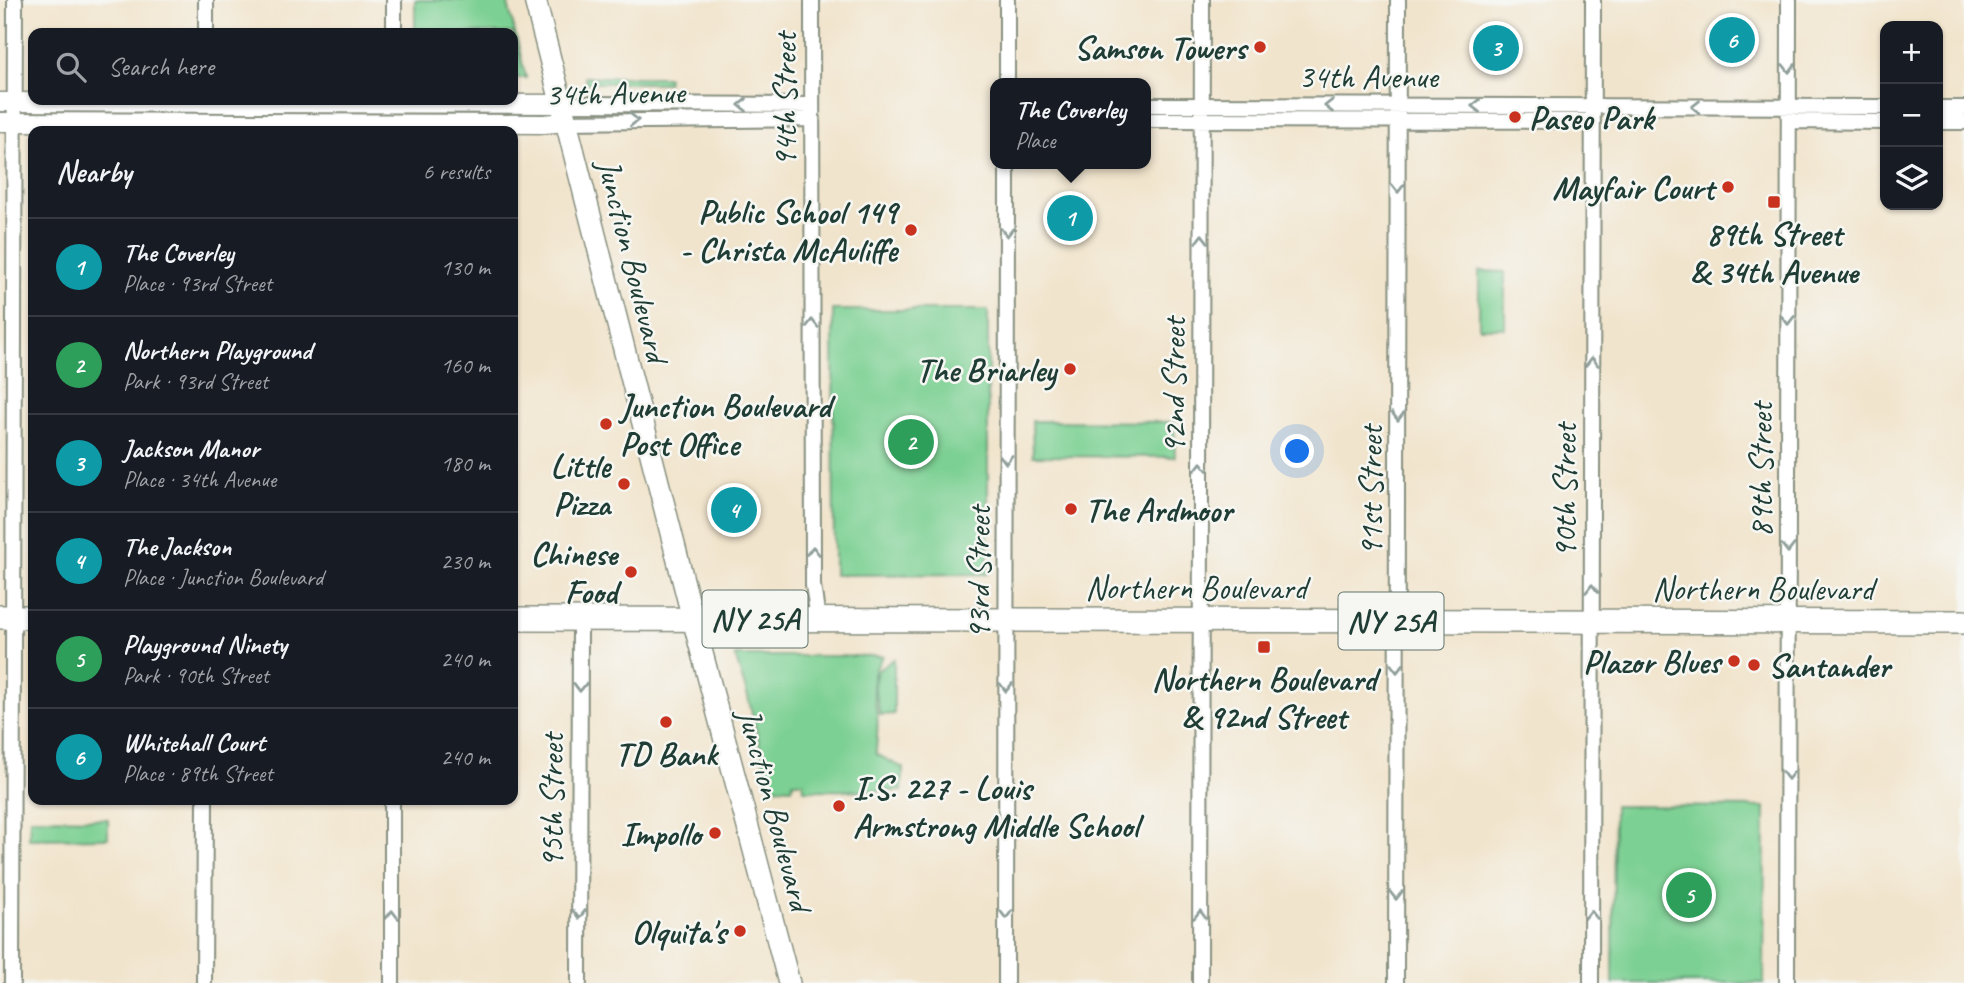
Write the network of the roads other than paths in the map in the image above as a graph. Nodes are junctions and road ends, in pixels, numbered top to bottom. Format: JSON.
{"nodes":[{"id":1,"x":15,"y":0,"type":"edge"},
{"id":2,"x":206,"y":0,"type":"edge"},
{"id":3,"x":394,"y":0,"type":"edge"},
{"id":4,"x":535,"y":0,"type":"edge"},
{"id":5,"x":812,"y":0,"type":"edge"},
{"id":6,"x":1007,"y":0,"type":"edge"},
{"id":7,"x":1202,"y":0,"type":"edge"},
{"id":8,"x":1398,"y":0,"type":"edge"},
{"id":9,"x":1593,"y":0,"type":"edge"},
{"id":10,"x":1789,"y":0,"type":"edge"},
{"id":11,"x":206,"y":28,"type":"edge"},
{"id":12,"x":394,"y":28,"type":"edge"},
{"id":13,"x":1007,"y":78,"type":"edge"},
{"id":14,"x":7,"y":102,"type":"edge"},
{"id":15,"x":28,"y":102,"type":"edge"},
{"id":16,"x":206,"y":105,"type":"edge"},
{"id":17,"x":393,"y":105,"type":"edge"},
{"id":18,"x":439,"y":105,"type":"edge"},
{"id":19,"x":1151,"y":106,"type":"edge"},
{"id":20,"x":1880,"y":107,"type":"edge"},
{"id":21,"x":1943,"y":108,"type":"edge"},
{"id":22,"x":1964,"y":108,"type":"edge"},
{"id":23,"x":811,"y":112,"type":"junction"},
{"id":24,"x":563,"y":113,"type":"junction"},
{"id":25,"x":1202,"y":113,"type":"junction"},
{"id":26,"x":1397,"y":113,"type":"junction"},
{"id":27,"x":1593,"y":114,"type":"junction"},
{"id":28,"x":1789,"y":114,"type":"junction"},
{"id":29,"x":1151,"y":119,"type":"edge"},
{"id":30,"x":1880,"y":121,"type":"edge"},
{"id":31,"x":7,"y":122,"type":"edge"},
{"id":32,"x":1943,"y":122,"type":"edge"},
{"id":33,"x":1964,"y":122,"type":"edge"},
{"id":34,"x":166,"y":126,"type":"edge"},
{"id":35,"x":206,"y":126,"type":"edge"},
{"id":36,"x":393,"y":126,"type":"edge"},
{"id":37,"x":405,"y":126,"type":"edge"},
{"id":38,"x":1007,"y":169,"type":"edge"},
{"id":39,"x":16,"y":617,"type":"edge"},
{"id":40,"x":518,"y":619,"type":"edge"},
{"id":41,"x":580,"y":619,"type":"junction"},
{"id":42,"x":693,"y":619,"type":"junction"},
{"id":43,"x":818,"y":619,"type":"junction"},
{"id":44,"x":1006,"y":620,"type":"junction"},
{"id":45,"x":1200,"y":620,"type":"junction"},
{"id":46,"x":1397,"y":621,"type":"junction"},
{"id":47,"x":1592,"y":621,"type":"junction"},
{"id":48,"x":1788,"y":622,"type":"junction"},
{"id":49,"x":1964,"y":622,"type":"edge"},
{"id":50,"x":205,"y":805,"type":"edge"},
{"id":51,"x":392,"y":805,"type":"edge"},
{"id":52,"x":12,"y":983,"type":"edge"},
{"id":53,"x":204,"y":983,"type":"edge"},
{"id":54,"x":392,"y":983,"type":"edge"},
{"id":55,"x":579,"y":983,"type":"edge"},
{"id":56,"x":789,"y":983,"type":"edge"},
{"id":57,"x":1006,"y":983,"type":"edge"},
{"id":58,"x":1200,"y":983,"type":"edge"},
{"id":59,"x":1396,"y":983,"type":"edge"},
{"id":60,"x":1591,"y":983,"type":"edge"},
{"id":61,"x":1787,"y":983,"type":"edge"}],
"edges":[{"from":1,"to":14,"type":"street"},
{"from":2,"to":11,"type":"street"},
{"from":3,"to":12,"type":"street"},
{"from":4,"to":24,"type":"main road","name":"Junction Boulevard"},
{"from":5,"to":23,"type":"street","name":"94th Street"},
{"from":6,"to":13,"type":"street"},
{"from":7,"to":25,"type":"street","name":"92nd Street"},
{"from":8,"to":26,"type":"street","name":"91st Street"},
{"from":9,"to":27,"type":"street","name":"90th Street"},
{"from":10,"to":28,"type":"street","name":"89th Street","one_way":true},
{"from":14,"to":15,"type":"street","name":"34th Avenue"},
{"from":14,"to":31,"type":"street"},
{"from":16,"to":35,"type":"street"},
{"from":17,"to":36,"type":"street"},
{"from":18,"to":24,"type":"street","name":"34th Avenue"},
{"from":19,"to":25,"type":"street","name":"34th Avenue"},
{"from":20,"to":28,"type":"street","name":"34th Avenue"},
{"from":21,"to":22,"type":"street"},
{"from":23,"to":24,"type":"street","name":"34th Avenue"},
{"from":43,"to":23,"type":"street","name":"94th Street","one_way":true},
{"from":24,"to":37,"type":"street","name":"34th Avenue"},
{"from":24,"to":42,"type":"main road","name":"Junction Boulevard"},
{"from":25,"to":26,"type":"street","name":"34th Avenue"},
{"from":25,"to":29,"type":"street","name":"34th Avenue"},
{"from":45,"to":25,"type":"street","name":"92nd Street","one_way":true},
{"from":26,"to":27,"type":"street","name":"34th Avenue"},
{"from":26,"to":46,"type":"street","name":"91st Street","one_way":true},
{"from":28,"to":27,"type":"street","name":"34th Avenue","one_way":true},
{"from":47,"to":27,"type":"street","name":"90th Street","one_way":true},
{"from":28,"to":30,"type":"street","name":"34th Avenue"},
{"from":28,"to":48,"type":"street","name":"89th Street","one_way":true},
{"from":31,"to":34,"type":"street","name":"34th Avenue"},
{"from":31,"to":39,"type":"street"},
{"from":32,"to":33,"type":"street"},
{"from":38,"to":44,"type":"street","name":"93rd Street","one_way":true},
{"from":39,"to":52,"type":"street"},
{"from":40,"to":41,"type":"main road","name":"Northern Boulevard","number":"NY 25A"},
{"from":41,"to":42,"type":"main road","name":"Northern Boulevard","number":"NY 25A"},
{"from":41,"to":55,"type":"street","name":"95th Street","one_way":true},
{"from":42,"to":43,"type":"main road","name":"Northern Boulevard","number":"NY 25A"},
{"from":42,"to":56,"type":"main road","name":"Junction Boulevard"},
{"from":43,"to":44,"type":"main road","name":"Northern Boulevard","number":"NY 25A"},
{"from":44,"to":45,"type":"main road","name":"Northern Boulevard","number":"NY 25A"},
{"from":44,"to":57,"type":"street","name":"93rd Street","one_way":true},
{"from":45,"to":46,"type":"main road","name":"Northern Boulevard","number":"NY 25A"},
{"from":58,"to":45,"type":"street","name":"92nd Street","one_way":true},
{"from":46,"to":47,"type":"main road","name":"Northern Boulevard","number":"NY 25A"},
{"from":46,"to":59,"type":"street","name":"91st Street","one_way":true},
{"from":47,"to":48,"type":"main road","name":"Northern Boulevard","number":"NY 25A"},
{"from":60,"to":47,"type":"street","name":"90th Street","one_way":true},
{"from":48,"to":49,"type":"main road","name":"Northern Boulevard","number":"NY 25A"},
{"from":48,"to":61,"type":"street","name":"89th Street","one_way":true},
{"from":50,"to":53,"type":"street"},
{"from":54,"to":51,"type":"street","one_way":true}]}
